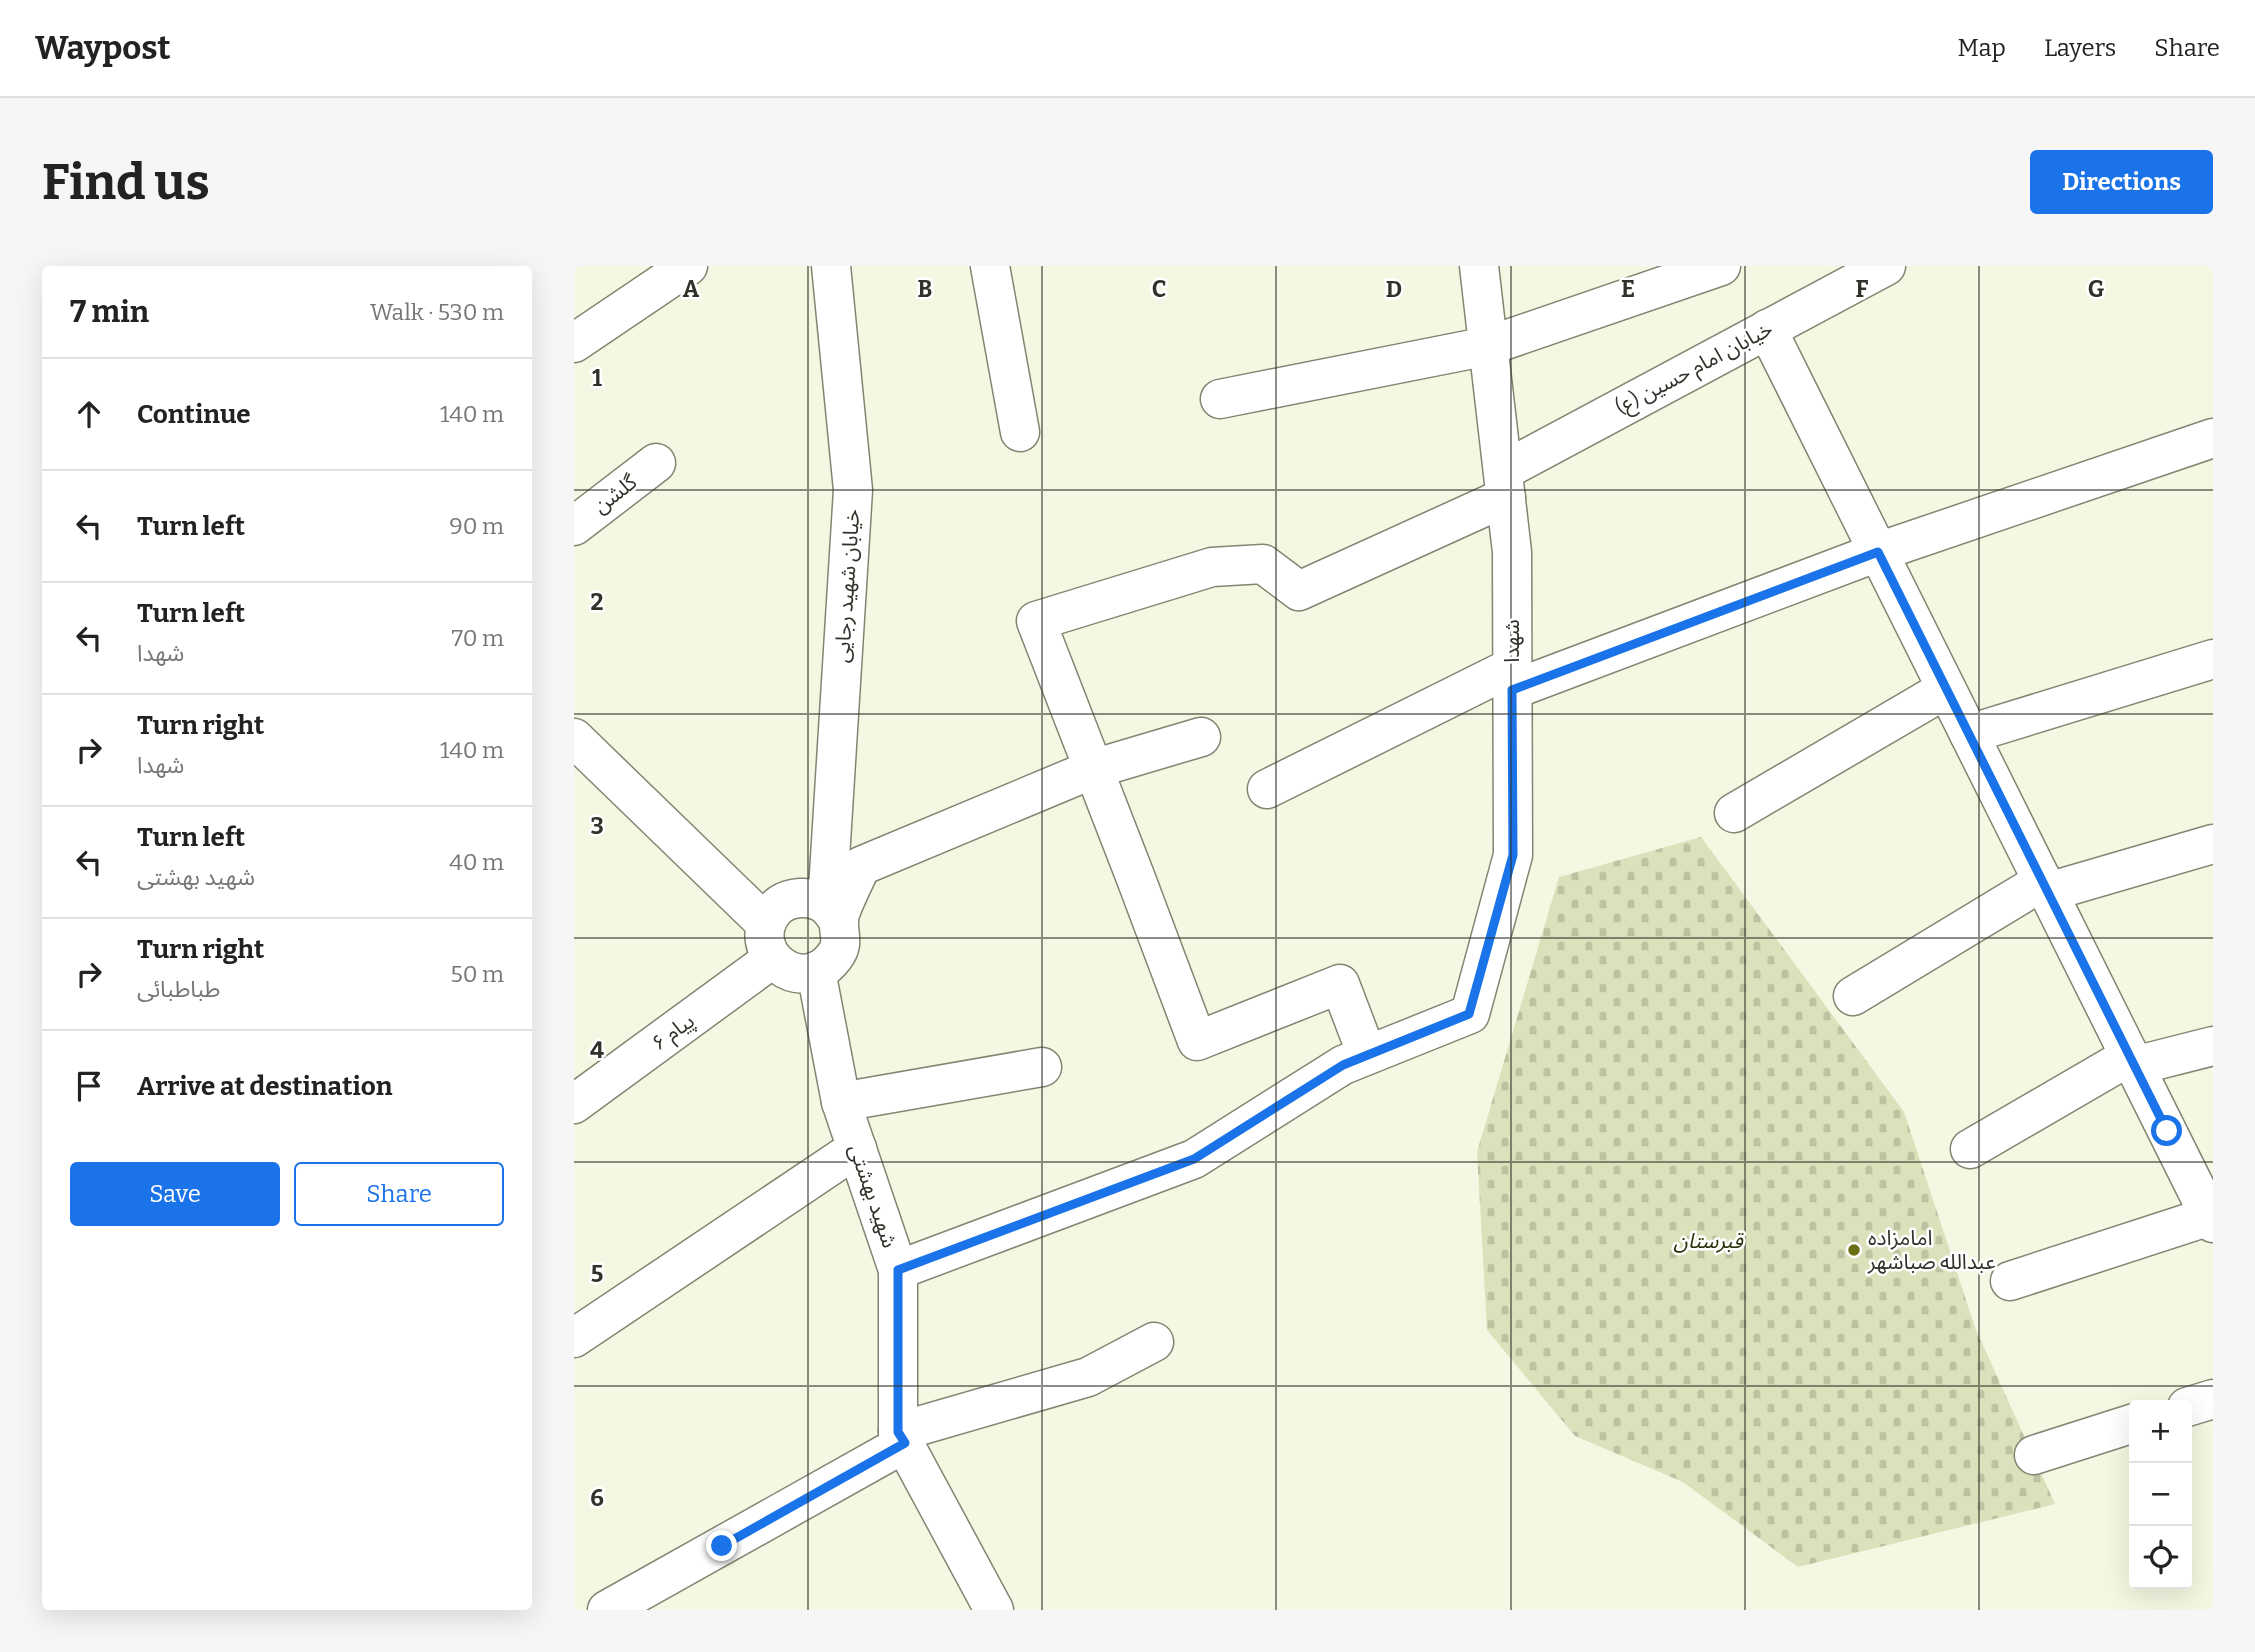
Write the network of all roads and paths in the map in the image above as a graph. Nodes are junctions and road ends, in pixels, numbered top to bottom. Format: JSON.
{"nodes":[{"id":1,"x":688,"y":266,"type":"edge"},
{"id":2,"x":831,"y":266,"type":"edge"},
{"id":3,"x":990,"y":266,"type":"edge"},
{"id":4,"x":1479,"y":266,"type":"edge"},
{"id":5,"x":1721,"y":266,"type":"edge"},
{"id":6,"x":1886,"y":266,"type":"edge"},
{"id":7,"x":1767,"y":329,"type":"junction"},
{"id":8,"x":574,"y":343,"type":"edge"},
{"id":9,"x":1488,"y":346,"type":"junction"},
{"id":10,"x":1220,"y":399,"type":"dead end"},
{"id":11,"x":1020,"y":432,"type":"dead end"},
{"id":12,"x":2213,"y":438,"type":"edge"},
{"id":13,"x":656,"y":463,"type":"dead end"},
{"id":14,"x":1504,"y":484,"type":"junction"},
{"id":15,"x":574,"y":526,"type":"edge"},
{"id":16,"x":1878,"y":552,"type":"junction"},
{"id":17,"x":2213,"y":659,"type":"edge"},
{"id":18,"x":1512,"y":678,"type":"junction"},
{"id":19,"x":1946,"y":689,"type":"junction"},
{"id":20,"x":1969,"y":734,"type":"junction"},
{"id":21,"x":1201,"y":737,"type":"dead end"},
{"id":22,"x":574,"y":738,"type":"edge"},
{"id":23,"x":1093,"y":769,"type":"junction"},
{"id":24,"x":1267,"y":789,"type":"dead end"},
{"id":25,"x":1734,"y":813,"type":"dead end"},
{"id":26,"x":2213,"y":844,"type":"edge"},
{"id":27,"x":2045,"y":887,"type":"junction"},
{"id":28,"x":833,"y":913,"type":"junction"},
{"id":29,"x":769,"y":942,"type":"junction"},
{"id":30,"x":816,"y":971,"type":"junction"},
{"id":31,"x":1853,"y":996,"type":"dead end"},
{"id":32,"x":2213,"y":1046,"type":"edge"},
{"id":33,"x":1367,"y":1055,"type":"junction"},
{"id":34,"x":2132,"y":1061,"type":"junction"},
{"id":35,"x":1042,"y":1067,"type":"dead end"},
{"id":36,"x":841,"y":1102,"type":"junction"},
{"id":37,"x":574,"y":1104,"type":"edge"},
{"id":38,"x":857,"y":1148,"type":"junction"},
{"id":39,"x":1970,"y":1149,"type":"dead end"},
{"id":40,"x":2209,"y":1208,"type":"edge"},
{"id":41,"x":898,"y":1270,"type":"junction"},
{"id":42,"x":2010,"y":1280,"type":"dead end"},
{"id":43,"x":574,"y":1338,"type":"edge"},
{"id":44,"x":1154,"y":1342,"type":"dead end"},
{"id":45,"x":2213,"y":1399,"type":"edge"},
{"id":46,"x":2192,"y":1405,"type":"edge"},
{"id":47,"x":2129,"y":1425,"type":"edge"},
{"id":48,"x":902,"y":1438,"type":"junction"},
{"id":49,"x":2034,"y":1455,"type":"dead end"},
{"id":50,"x":607,"y":1610,"type":"edge"},
{"id":51,"x":994,"y":1610,"type":"edge"}],
"edges":[{"from":1,"to":8,"type":"street"},
{"from":2,"to":28,"type":"street","name":"خیابان شهید رجایی"},
{"from":3,"to":11,"type":"street"},
{"from":4,"to":9,"type":"street","name":"شهدا"},
{"from":5,"to":9,"type":"street"},
{"from":6,"to":7,"type":"street","name":"خیابان امام حسین (ع)"},
{"from":7,"to":14,"type":"street","name":"خیابان امام حسین (ع)"},
{"from":7,"to":16,"type":"street"},
{"from":9,"to":10,"type":"street"},
{"from":9,"to":14,"type":"street","name":"شهدا"},
{"from":12,"to":16,"type":"street"},
{"from":13,"to":15,"type":"street","name":"گلشن"},
{"from":14,"to":18,"type":"street","name":"شهدا"},
{"from":14,"to":23,"type":"street","name":"خیابان امام حسین (ع)"},
{"from":16,"to":18,"type":"street"},
{"from":16,"to":19,"type":"street"},
{"from":17,"to":20,"type":"street"},
{"from":18,"to":24,"type":"street"},
{"from":18,"to":33,"type":"street","name":"شهدا"},
{"from":19,"to":20,"type":"street"},
{"from":19,"to":25,"type":"street"},
{"from":20,"to":27,"type":"street"},
{"from":21,"to":23,"type":"street"},
{"from":22,"to":29,"type":"street"},
{"from":23,"to":28,"type":"street"},
{"from":23,"to":33,"type":"street"},
{"from":26,"to":27,"type":"street"},
{"from":27,"to":31,"type":"street"},
{"from":27,"to":34,"type":"street"},
{"from":28,"to":29,"type":"street"},
{"from":28,"to":30,"type":"street"},
{"from":29,"to":30,"type":"street"},
{"from":29,"to":37,"type":"street","name":"پیام ۶"},
{"from":30,"to":36,"type":"street","name":"شهید بهشتی"},
{"from":32,"to":34,"type":"street"},
{"from":33,"to":41,"type":"street","name":"شهدا"},
{"from":34,"to":39,"type":"street"},
{"from":34,"to":40,"type":"street"},
{"from":35,"to":36,"type":"street"},
{"from":36,"to":38,"type":"street","name":"شهید بهشتی"},
{"from":38,"to":41,"type":"street","name":"شهید بهشتی"},
{"from":38,"to":43,"type":"street"},
{"from":40,"to":42,"type":"street"},
{"from":41,"to":48,"type":"street","name":"شهید بهشتی"},
{"from":44,"to":48,"type":"street"},
{"from":45,"to":46,"type":"street"},
{"from":47,"to":49,"type":"street"},
{"from":48,"to":50,"type":"street"},
{"from":48,"to":51,"type":"street","name":"شهید بهشتی"}]}
